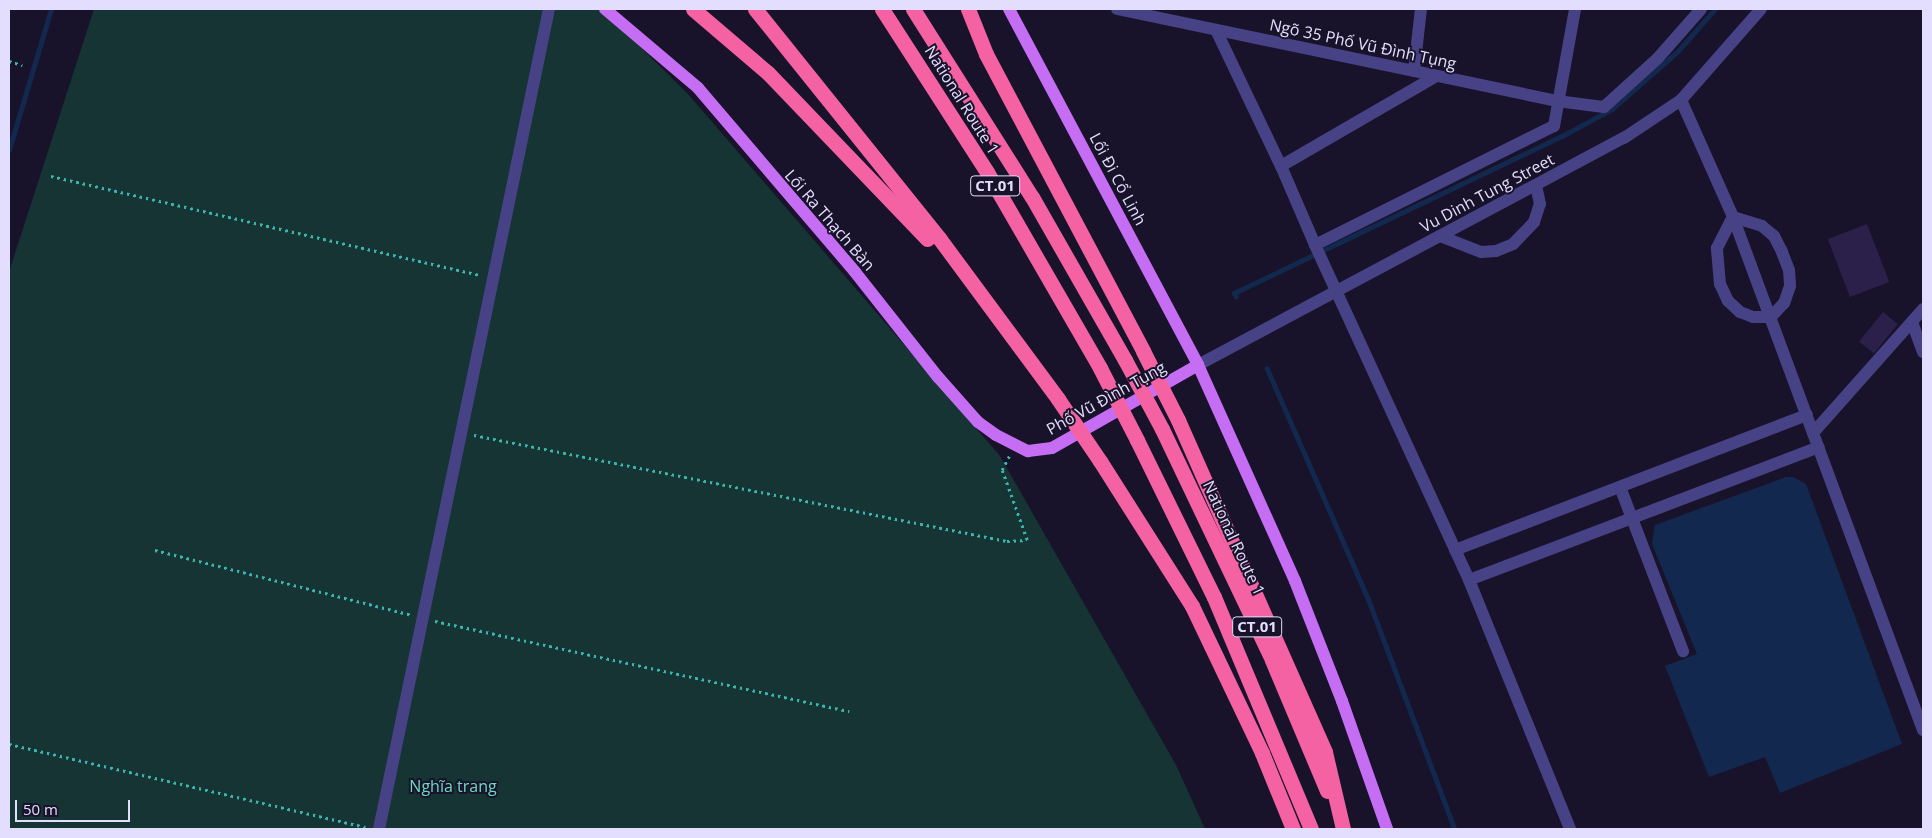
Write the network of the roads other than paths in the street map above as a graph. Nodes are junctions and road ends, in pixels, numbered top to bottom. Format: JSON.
{"nodes":[{"id":1,"x":549,"y":9,"type":"edge"},
{"id":2,"x":605,"y":9,"type":"edge"},
{"id":3,"x":693,"y":9,"type":"edge"},
{"id":4,"x":755,"y":9,"type":"edge"},
{"id":5,"x":882,"y":9,"type":"edge"},
{"id":6,"x":912,"y":9,"type":"edge"},
{"id":7,"x":968,"y":9,"type":"edge"},
{"id":8,"x":1009,"y":9,"type":"edge"},
{"id":9,"x":1117,"y":9,"type":"edge"},
{"id":10,"x":1421,"y":9,"type":"edge"},
{"id":11,"x":1575,"y":9,"type":"edge"},
{"id":12,"x":1701,"y":9,"type":"edge"},
{"id":13,"x":1761,"y":9,"type":"edge"},
{"id":14,"x":1216,"y":30,"type":"junction"},
{"id":15,"x":1414,"y":71,"type":"junction"},
{"id":16,"x":1436,"y":76,"type":"junction"},
{"id":17,"x":1681,"y":100,"type":"junction"},
{"id":18,"x":1557,"y":101,"type":"junction"},
{"id":19,"x":1281,"y":166,"type":"junction"},
{"id":20,"x":1536,"y":185,"type":"junction"},
{"id":21,"x":1733,"y":217,"type":"junction"},
{"id":22,"x":1440,"y":236,"type":"junction"},
{"id":23,"x":1315,"y":245,"type":"junction"},
{"id":24,"x":1332,"y":286,"type":"junction"},
{"id":25,"x":1923,"y":309,"type":"edge"},
{"id":26,"x":1770,"y":317,"type":"junction"},
{"id":27,"x":1912,"y":322,"type":"junction"},
{"id":28,"x":1923,"y":352,"type":"edge"},
{"id":29,"x":1030,"y":358,"type":"junction"},
{"id":30,"x":1198,"y":365,"type":"junction"},
{"id":31,"x":1807,"y":415,"type":"junction"},
{"id":32,"x":1813,"y":433,"type":"junction"},
{"id":33,"x":1819,"y":447,"type":"junction"},
{"id":34,"x":1028,"y":451,"type":"joint"},
{"id":35,"x":1620,"y":487,"type":"junction"},
{"id":36,"x":1632,"y":518,"type":"junction"},
{"id":37,"x":1455,"y":550,"type":"junction"},
{"id":38,"x":1469,"y":580,"type":"junction"},
{"id":39,"x":1683,"y":651,"type":"dead end"},
{"id":40,"x":1923,"y":730,"type":"edge"},
{"id":41,"x":379,"y":829,"type":"edge"},
{"id":42,"x":1293,"y":829,"type":"edge"},
{"id":43,"x":1311,"y":829,"type":"edge"},
{"id":44,"x":1342,"y":829,"type":"edge"},
{"id":45,"x":1387,"y":829,"type":"edge"},
{"id":46,"x":1570,"y":829,"type":"edge"}],
"edges":[{"from":1,"to":41,"type":"street"},
{"from":2,"to":34,"type":"main road","name":"Lối Ra Thạch Bàn"},
{"from":3,"to":29,"type":"highway"},
{"from":4,"to":29,"type":"highway"},
{"from":5,"to":43,"type":"highway","name":"National Route 1","number":"CT.01","bridge":true},
{"from":6,"to":44,"type":"highway","name":"National Route 1","number":"CT.01","bridge":true},
{"from":7,"to":44,"type":"highway","bridge":true},
{"from":8,"to":30,"type":"main road","name":"Lối Đi Cổ Linh"},
{"from":9,"to":14,"type":"street","name":"Ngõ 35 Phố Vũ Đình Tụng"},
{"from":10,"to":15,"type":"street"},
{"from":11,"to":18,"type":"street"},
{"from":12,"to":18,"type":"street","name":"Ngõ 35 Phố Vũ Đình Tụng"},
{"from":13,"to":17,"type":"street","name":"Vu Dinh Tung Street"},
{"from":14,"to":15,"type":"street","name":"Ngõ 35 Phố Vũ Đình Tụng"},
{"from":14,"to":19,"type":"street"},
{"from":15,"to":16,"type":"street","name":"Ngõ 35 Phố Vũ Đình Tụng"},
{"from":16,"to":18,"type":"street","name":"Ngõ 35 Phố Vũ Đình Tụng"},
{"from":16,"to":19,"type":"street"},
{"from":17,"to":20,"type":"street","name":"Vu Dinh Tung Street"},
{"from":17,"to":21,"type":"street"},
{"from":18,"to":23,"type":"street"},
{"from":19,"to":23,"type":"street"},
{"from":20,"to":22,"type":"street","name":"Vu Dinh Tung Street"},
{"from":20,"to":22,"type":"street"},
{"from":21,"to":26,"type":"street"},
{"from":21,"to":26,"type":"street"},
{"from":21,"to":26,"type":"street"},
{"from":22,"to":24,"type":"street","name":"Vu Dinh Tung Street"},
{"from":23,"to":24,"type":"street"},
{"from":24,"to":30,"type":"street","name":"Vu Dinh Tung Street"},
{"from":24,"to":37,"type":"street"},
{"from":25,"to":27,"type":"street"},
{"from":26,"to":31,"type":"street"},
{"from":27,"to":28,"type":"street"},
{"from":27,"to":32,"type":"street"},
{"from":29,"to":42,"type":"highway","bridge":true},
{"from":30,"to":34,"type":"main road","name":"Phố Vũ Đình Tụng"},
{"from":30,"to":45,"type":"main road","name":"Lối Đi Cổ Linh"},
{"from":31,"to":32,"type":"street"},
{"from":31,"to":35,"type":"street"},
{"from":32,"to":33,"type":"street"},
{"from":33,"to":36,"type":"street"},
{"from":33,"to":40,"type":"street"},
{"from":35,"to":36,"type":"street"},
{"from":35,"to":37,"type":"street"},
{"from":36,"to":38,"type":"street"},
{"from":36,"to":39,"type":"street"},
{"from":37,"to":38,"type":"street"},
{"from":38,"to":46,"type":"street"}]}
